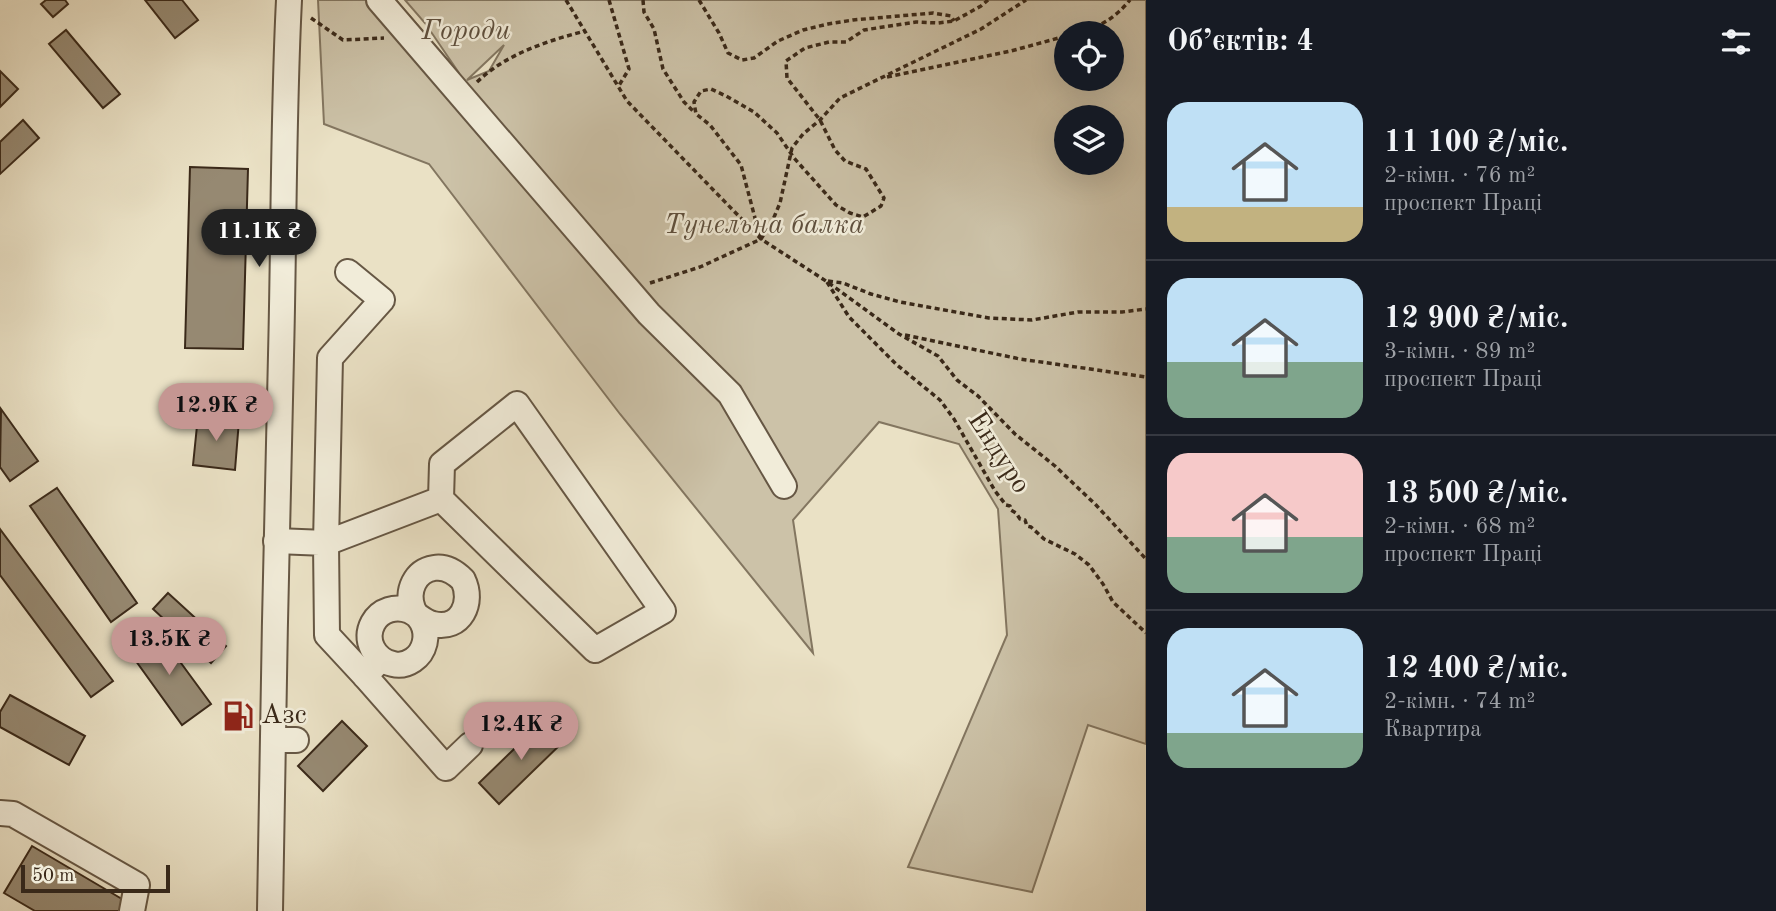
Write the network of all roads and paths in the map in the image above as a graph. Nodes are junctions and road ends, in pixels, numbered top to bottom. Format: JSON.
{"nodes":[{"id":1,"x":289,"y":0,"type":"edge"},
{"id":2,"x":379,"y":0,"type":"edge"},
{"id":3,"x":566,"y":0,"type":"edge"},
{"id":4,"x":609,"y":0,"type":"edge"},
{"id":5,"x":643,"y":0,"type":"edge"},
{"id":6,"x":699,"y":0,"type":"edge"},
{"id":7,"x":988,"y":0,"type":"edge"},
{"id":8,"x":1026,"y":0,"type":"edge"},
{"id":9,"x":1130,"y":0,"type":"edge"},
{"id":10,"x":954,"y":21,"type":"junction"},
{"id":11,"x":1106,"y":21,"type":"edge"},
{"id":12,"x":1054,"y":39,"type":"edge"},
{"id":13,"x":881,"y":78,"type":"junction"},
{"id":14,"x":618,"y":87,"type":"junction"},
{"id":15,"x":696,"y":114,"type":"junction"},
{"id":16,"x":820,"y":120,"type":"junction"},
{"id":17,"x":790,"y":153,"type":"junction"},
{"id":18,"x":761,"y":239,"type":"junction"},
{"id":19,"x":348,"y":272,"type":"dead end"},
{"id":20,"x":826,"y":281,"type":"junction"},
{"id":21,"x":628,"y":290,"type":"junction"},
{"id":22,"x":1146,"y":309,"type":"edge"},
{"id":23,"x":899,"y":334,"type":"junction"},
{"id":24,"x":1146,"y":377,"type":"edge"},
{"id":25,"x":784,"y":486,"type":"dead end"},
{"id":26,"x":441,"y":499,"type":"junction"},
{"id":27,"x":276,"y":541,"type":"junction"},
{"id":28,"x":326,"y":542,"type":"junction"},
{"id":29,"x":1146,"y":559,"type":"edge"},
{"id":30,"x":1146,"y":633,"type":"edge"},
{"id":31,"x":373,"y":668,"type":"junction"},
{"id":32,"x":470,"y":745,"type":"dead end"},
{"id":33,"x":0,"y":813,"type":"edge"},
{"id":34,"x":132,"y":911,"type":"edge"},
{"id":35,"x":270,"y":911,"type":"edge"}],
"edges":[{"from":1,"to":27,"type":"street"},
{"from":2,"to":21,"type":"street"},
{"from":3,"to":14,"type":"path"},
{"from":4,"to":14,"type":"path"},
{"from":5,"to":15,"type":"path"},
{"from":6,"to":10,"type":"path"},
{"from":7,"to":10,"type":"path"},
{"from":8,"to":13,"type":"path"},
{"from":9,"to":11,"type":"path"},
{"from":10,"to":16,"type":"path"},
{"from":12,"to":13,"type":"path"},
{"from":13,"to":16,"type":"path"},
{"from":14,"to":18,"type":"path"},
{"from":15,"to":17,"type":"path"},
{"from":15,"to":18,"type":"path"},
{"from":16,"to":17,"type":"path"},
{"from":16,"to":17,"type":"path"},
{"from":17,"to":18,"type":"path"},
{"from":18,"to":20,"type":"path"},
{"from":18,"to":21,"type":"path"},
{"from":19,"to":28,"type":"street"},
{"from":20,"to":22,"type":"path"},
{"from":20,"to":23,"type":"path"},
{"from":20,"to":30,"type":"path","name":"Ендуро"},
{"from":21,"to":25,"type":"street"},
{"from":23,"to":24,"type":"path"},
{"from":23,"to":29,"type":"path"},
{"from":26,"to":26,"type":"street"},
{"from":26,"to":28,"type":"street"},
{"from":27,"to":28,"type":"street"},
{"from":27,"to":35,"type":"street"},
{"from":28,"to":31,"type":"street"},
{"from":31,"to":31,"type":"street"},
{"from":31,"to":32,"type":"street"},
{"from":33,"to":34,"type":"street"}]}
